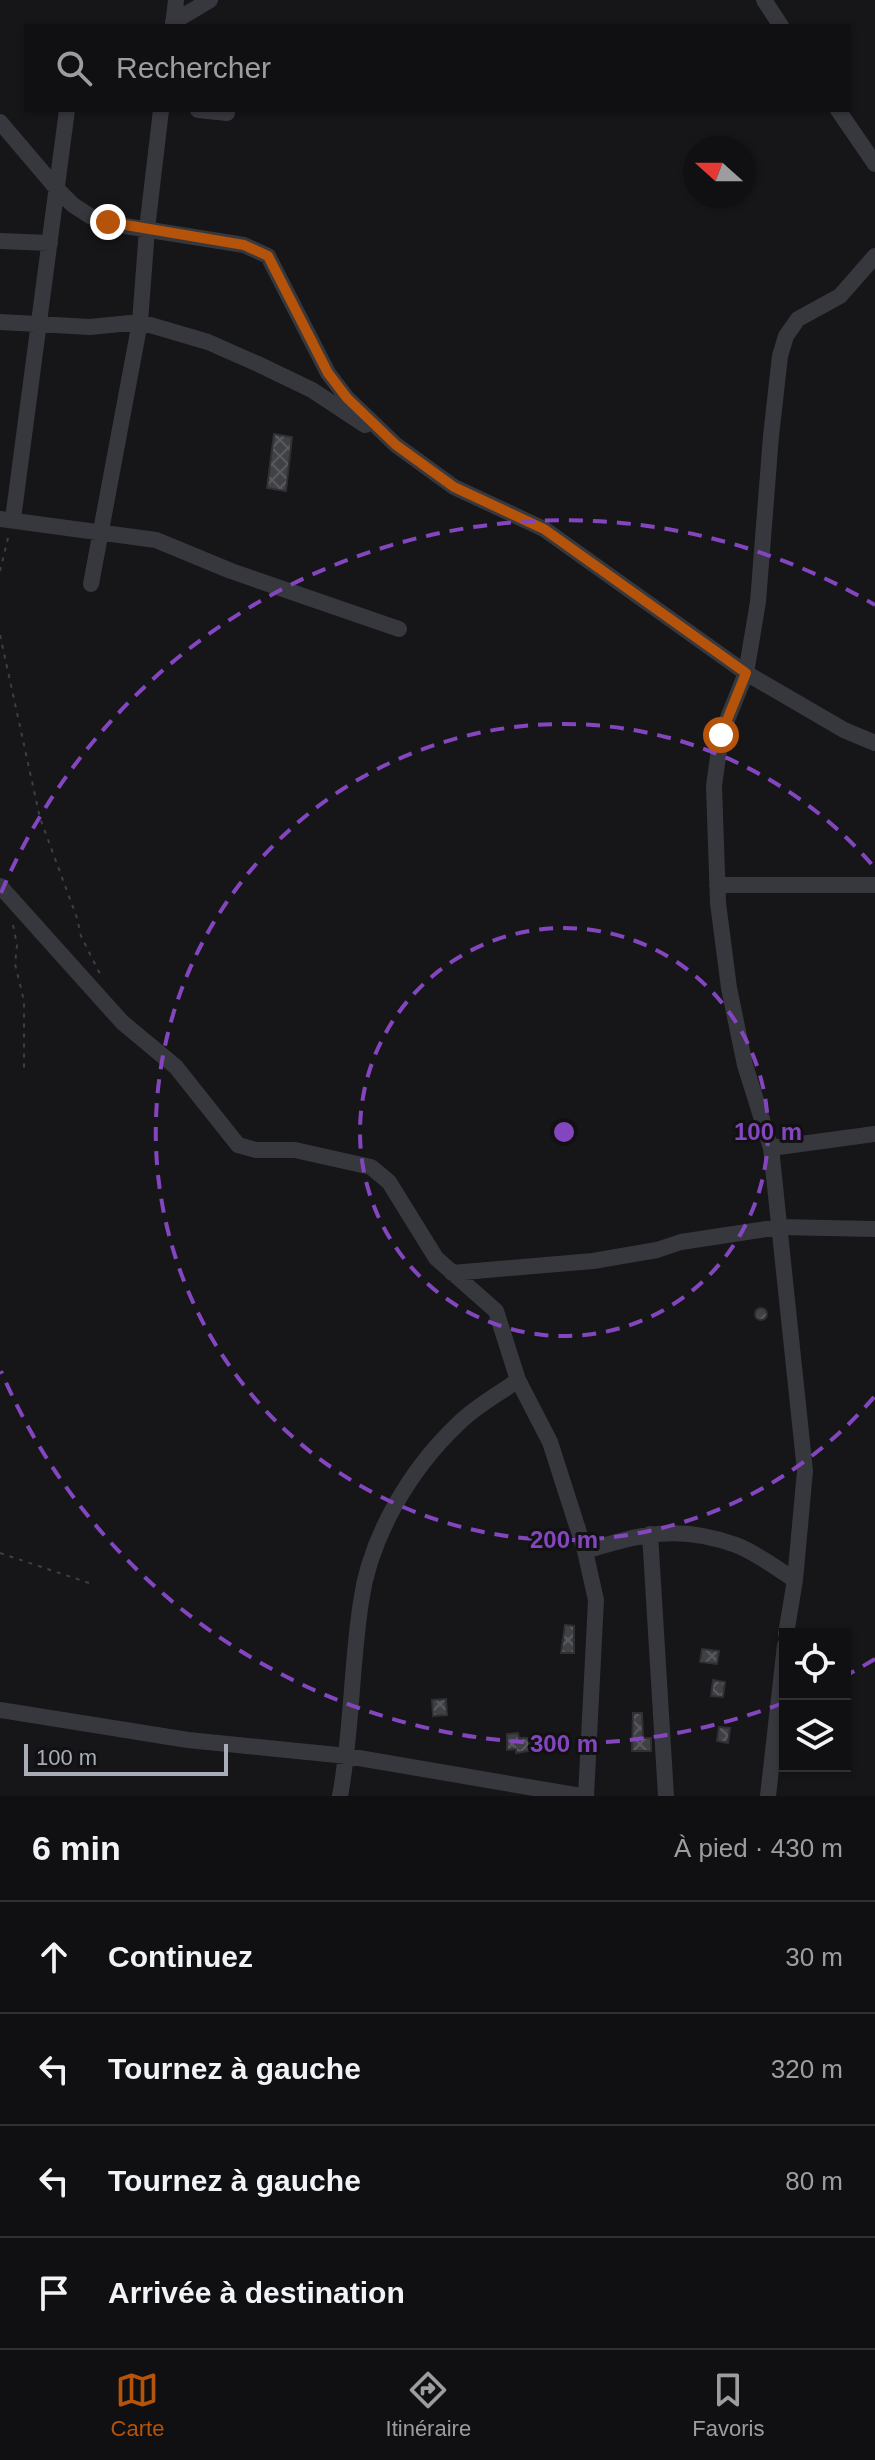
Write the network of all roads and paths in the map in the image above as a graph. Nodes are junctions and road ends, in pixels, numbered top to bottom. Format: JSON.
{"nodes":[{"id":1,"x":176,"y":0,"type":"edge"},
{"id":2,"x":210,"y":0,"type":"edge"},
{"id":3,"x":764,"y":0,"type":"edge"},
{"id":4,"x":173,"y":24,"type":"edge"},
{"id":5,"x":780,"y":24,"type":"edge"},
{"id":6,"x":67,"y":112,"type":"edge"},
{"id":7,"x":161,"y":112,"type":"edge"},
{"id":8,"x":217,"y":112,"type":"edge"},
{"id":9,"x":839,"y":112,"type":"edge"},
{"id":10,"x":227,"y":113,"type":"dead end"},
{"id":11,"x":0,"y":122,"type":"edge"},
{"id":12,"x":875,"y":164,"type":"edge"},
{"id":13,"x":57,"y":189,"type":"junction"},
{"id":14,"x":147,"y":229,"type":"junction"},
{"id":15,"x":0,"y":241,"type":"edge"},
{"id":16,"x":50,"y":243,"type":"junction"},
{"id":17,"x":875,"y":256,"type":"edge"},
{"id":18,"x":0,"y":322,"type":"edge"},
{"id":19,"x":140,"y":322,"type":"junction"},
{"id":20,"x":39,"y":326,"type":"junction"},
{"id":21,"x":396,"y":445,"type":"junction"},
{"id":22,"x":6,"y":519,"type":"edge"},
{"id":23,"x":101,"y":531,"type":"junction"},
{"id":24,"x":0,"y":571,"type":"edge"},
{"id":25,"x":91,"y":584,"type":"dead end"},
{"id":26,"x":399,"y":629,"type":"dead end"},
{"id":27,"x":0,"y":635,"type":"edge"},
{"id":28,"x":746,"y":673,"type":"junction"},
{"id":29,"x":875,"y":743,"type":"edge"},
{"id":30,"x":717,"y":885,"type":"junction"},
{"id":31,"x":875,"y":885,"type":"edge"},
{"id":32,"x":0,"y":886,"type":"edge"},
{"id":33,"x":13,"y":924,"type":"dead end"},
{"id":34,"x":102,"y":979,"type":"dead end"},
{"id":35,"x":24,"y":1071,"type":"dead end"},
{"id":36,"x":875,"y":1134,"type":"edge"},
{"id":37,"x":771,"y":1148,"type":"junction"},
{"id":38,"x":779,"y":1227,"type":"junction"},
{"id":39,"x":875,"y":1229,"type":"edge"},
{"id":40,"x":452,"y":1273,"type":"junction"},
{"id":41,"x":518,"y":1380,"type":"junction"},
{"id":42,"x":650,"y":1534,"type":"junction"},
{"id":43,"x":585,"y":1551,"type":"junction"},
{"id":44,"x":0,"y":1553,"type":"edge"},
{"id":45,"x":795,"y":1580,"type":"junction"},
{"id":46,"x":89,"y":1583,"type":"dead end"},
{"id":47,"x":787,"y":1628,"type":"edge"},
{"id":48,"x":779,"y":1698,"type":"edge"},
{"id":49,"x":0,"y":1710,"type":"edge"},
{"id":50,"x":347,"y":1756,"type":"junction"},
{"id":51,"x":340,"y":1796,"type":"edge"},
{"id":52,"x":583,"y":1796,"type":"edge"},
{"id":53,"x":666,"y":1796,"type":"edge"},
{"id":54,"x":768,"y":1796,"type":"edge"}],
"edges":[{"from":1,"to":4,"type":"street"},
{"from":2,"to":4,"type":"street"},
{"from":3,"to":5,"type":"street"},
{"from":6,"to":13,"type":"street"},
{"from":7,"to":14,"type":"street"},
{"from":8,"to":10,"type":"street"},
{"from":9,"to":12,"type":"street"},
{"from":11,"to":13,"type":"street"},
{"from":13,"to":14,"type":"street"},
{"from":13,"to":16,"type":"street"},
{"from":14,"to":19,"type":"street"},
{"from":14,"to":21,"type":"street"},
{"from":15,"to":16,"type":"street"},
{"from":16,"to":20,"type":"street"},
{"from":17,"to":28,"type":"street"},
{"from":18,"to":20,"type":"street"},
{"from":19,"to":20,"type":"street"},
{"from":19,"to":21,"type":"street"},
{"from":19,"to":23,"type":"street"},
{"from":20,"to":22,"type":"street"},
{"from":21,"to":28,"type":"street"},
{"from":22,"to":23,"type":"street"},
{"from":22,"to":24,"type":"path"},
{"from":23,"to":25,"type":"street"},
{"from":23,"to":26,"type":"street"},
{"from":27,"to":34,"type":"path"},
{"from":28,"to":29,"type":"street"},
{"from":28,"to":30,"type":"street"},
{"from":30,"to":31,"type":"street"},
{"from":30,"to":37,"type":"street"},
{"from":32,"to":40,"type":"street"},
{"from":33,"to":35,"type":"path"},
{"from":36,"to":37,"type":"street"},
{"from":37,"to":38,"type":"street"},
{"from":38,"to":39,"type":"street"},
{"from":38,"to":40,"type":"street"},
{"from":38,"to":45,"type":"street"},
{"from":40,"to":41,"type":"street"},
{"from":41,"to":43,"type":"street"},
{"from":41,"to":50,"type":"street"},
{"from":42,"to":43,"type":"street"},
{"from":42,"to":45,"type":"street"},
{"from":42,"to":53,"type":"street"},
{"from":43,"to":52,"type":"street"},
{"from":44,"to":46,"type":"path"},
{"from":45,"to":47,"type":"street"},
{"from":48,"to":54,"type":"street"},
{"from":49,"to":50,"type":"street"},
{"from":50,"to":51,"type":"street"},
{"from":50,"to":52,"type":"street"}]}
